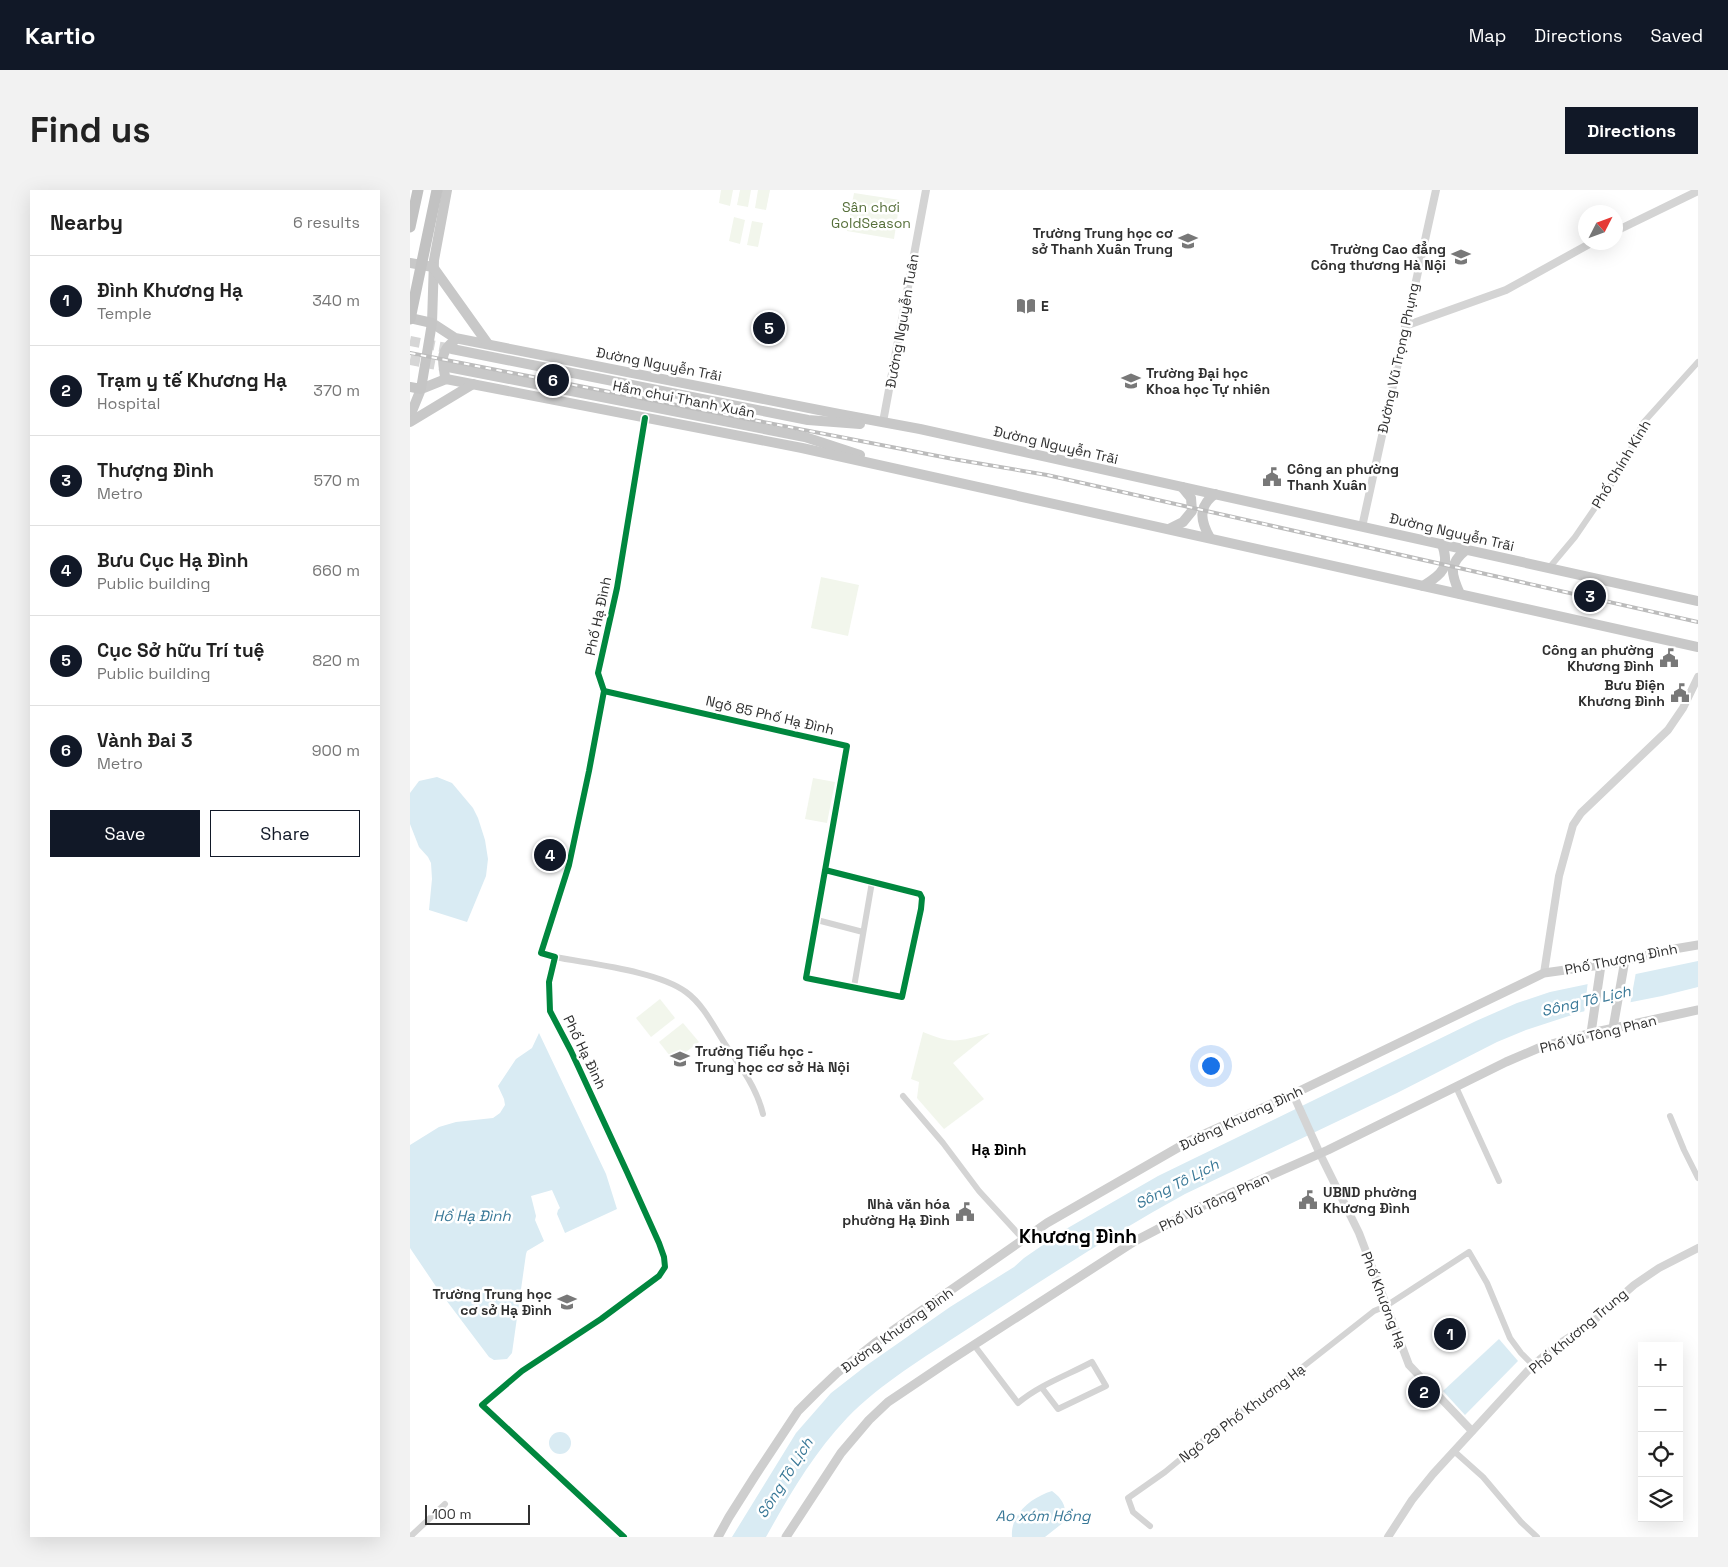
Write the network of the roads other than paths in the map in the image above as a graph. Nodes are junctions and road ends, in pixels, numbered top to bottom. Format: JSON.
{"nodes":[{"id":1,"x":418,"y":190,"type":"edge"},
{"id":2,"x":437,"y":190,"type":"edge"},
{"id":3,"x":446,"y":190,"type":"edge"},
{"id":4,"x":926,"y":190,"type":"edge"},
{"id":5,"x":1436,"y":190,"type":"edge"},
{"id":6,"x":1698,"y":191,"type":"edge"},
{"id":7,"x":410,"y":226,"type":"edge"},
{"id":8,"x":1623,"y":228,"type":"edge"},
{"id":9,"x":1578,"y":250,"type":"edge"},
{"id":10,"x":410,"y":263,"type":"edge"},
{"id":11,"x":434,"y":267,"type":"junction"},
{"id":12,"x":410,"y":319,"type":"edge"},
{"id":13,"x":432,"y":323,"type":"junction"},
{"id":14,"x":1405,"y":326,"type":"junction"},
{"id":15,"x":455,"y":338,"type":"junction"},
{"id":16,"x":488,"y":344,"type":"junction"},
{"id":17,"x":452,"y":349,"type":"tunnel mouth"},
{"id":18,"x":1698,"y":362,"type":"edge"},
{"id":19,"x":448,"y":367,"type":"tunnel mouth"},
{"id":20,"x":446,"y":379,"type":"junction"},
{"id":21,"x":473,"y":384,"type":"junction"},
{"id":22,"x":410,"y":387,"type":"edge"},
{"id":23,"x":421,"y":390,"type":"junction"},
{"id":24,"x":410,"y":416,"type":"edge"},
{"id":25,"x":645,"y":418,"type":"junction"},
{"id":26,"x":410,"y":422,"type":"edge"},
{"id":27,"x":884,"y":422,"type":"junction"},
{"id":28,"x":920,"y":429,"type":"junction"},
{"id":29,"x":910,"y":472,"type":"junction"},
{"id":30,"x":1182,"y":487,"type":"junction"},
{"id":31,"x":1215,"y":494,"type":"junction"},
{"id":32,"x":1362,"y":527,"type":"junction"},
{"id":33,"x":1169,"y":529,"type":"junction"},
{"id":34,"x":1210,"y":538,"type":"junction"},
{"id":35,"x":1442,"y":544,"type":"junction"},
{"id":36,"x":1466,"y":550,"type":"junction"},
{"id":37,"x":1549,"y":568,"type":"junction"},
{"id":38,"x":1424,"y":586,"type":"junction"},
{"id":39,"x":1460,"y":594,"type":"junction"},
{"id":40,"x":1698,"y":601,"type":"edge"},
{"id":41,"x":1698,"y":646,"type":"edge"},
{"id":42,"x":1698,"y":677,"type":"edge"},
{"id":43,"x":604,"y":691,"type":"junction"},
{"id":44,"x":825,"y":870,"type":"junction"},
{"id":45,"x":872,"y":882,"type":"junction"},
{"id":46,"x":817,"y":920,"type":"junction"},
{"id":47,"x":863,"y":932,"type":"junction"},
{"id":48,"x":1698,"y":945,"type":"edge"},
{"id":49,"x":555,"y":957,"type":"junction"},
{"id":50,"x":1624,"y":960,"type":"junction"},
{"id":51,"x":1600,"y":970,"type":"junction"},
{"id":52,"x":1544,"y":972,"type":"junction"},
{"id":53,"x":854,"y":987,"type":"junction"},
{"id":54,"x":1698,"y":1010,"type":"edge"},
{"id":55,"x":1613,"y":1028,"type":"junction"},
{"id":56,"x":1591,"y":1033,"type":"junction"},
{"id":57,"x":1456,"y":1087,"type":"junction"},
{"id":58,"x":903,"y":1096,"type":"dead end"},
{"id":59,"x":1295,"y":1097,"type":"junction"},
{"id":60,"x":763,"y":1114,"type":"dead end"},
{"id":61,"x":1670,"y":1116,"type":"dead end"},
{"id":62,"x":1320,"y":1154,"type":"junction"},
{"id":63,"x":1698,"y":1178,"type":"edge"},
{"id":64,"x":1499,"y":1181,"type":"dead end"},
{"id":65,"x":1022,"y":1239,"type":"junction"},
{"id":66,"x":1698,"y":1248,"type":"edge"},
{"id":67,"x":1386,"y":1306,"type":"junction"},
{"id":68,"x":974,"y":1344,"type":"junction"},
{"id":69,"x":1533,"y":1365,"type":"junction"},
{"id":70,"x":1042,"y":1388,"type":"junction"},
{"id":71,"x":1472,"y":1431,"type":"junction"},
{"id":72,"x":1455,"y":1452,"type":"junction"},
{"id":73,"x":445,"y":1504,"type":"dead end"},
{"id":74,"x":1150,"y":1526,"type":"dead end"},
{"id":75,"x":411,"y":1536,"type":"edge"},
{"id":76,"x":624,"y":1537,"type":"edge"},
{"id":77,"x":718,"y":1537,"type":"edge"},
{"id":78,"x":786,"y":1537,"type":"edge"},
{"id":79,"x":1388,"y":1537,"type":"edge"},
{"id":80,"x":1537,"y":1537,"type":"edge"}],
"edges":[{"from":1,"to":7,"type":"highway"},
{"from":2,"to":12,"type":"highway","bridge":true},
{"from":3,"to":11,"type":"main road"},
{"from":4,"to":27,"type":"street","name":"Đường Nguyễn Tuân"},
{"from":5,"to":14,"type":"street","name":"Đường Vũ Trọng Phụng"},
{"from":6,"to":8,"type":"street"},
{"from":9,"to":14,"type":"street"},
{"from":10,"to":11,"type":"main road"},
{"from":11,"to":13,"type":"main road"},
{"from":11,"to":16,"type":"main road"},
{"from":12,"to":13,"type":"highway","name":"Đường Nguyễn Trãi"},
{"from":13,"to":15,"type":"main road","name":"Đường Nguyễn Trãi"},
{"from":13,"to":23,"type":"highway"},
{"from":14,"to":32,"type":"street","name":"Đường Vũ Trọng Phụng"},
{"from":15,"to":16,"type":"main road","name":"Đường Nguyễn Trãi"},
{"from":15,"to":20,"type":"main road"},
{"from":16,"to":27,"type":"main road","name":"Đường Nguyễn Trãi"},
{"from":17,"to":28,"type":"main road","name":"Hầm chui Thanh Xuân"},
{"from":18,"to":37,"type":"street","name":"Phố Chính Kinh"},
{"from":19,"to":29,"type":"main road","name":"Hầm chui Thanh Xuân"},
{"from":20,"to":21,"type":"main road"},
{"from":20,"to":23,"type":"main road"},
{"from":21,"to":25,"type":"main road"},
{"from":21,"to":26,"type":"main road"},
{"from":22,"to":23,"type":"highway"},
{"from":23,"to":24,"type":"main road"},
{"from":25,"to":29,"type":"main road"},
{"from":25,"to":43,"type":"street","name":"Phố Hạ Đình"},
{"from":27,"to":28,"type":"main road","name":"Đường Nguyễn Trãi"},
{"from":28,"to":30,"type":"main road","name":"Đường Nguyễn Trãi"},
{"from":29,"to":33,"type":"main road"},
{"from":30,"to":31,"type":"main road","name":"Đường Nguyễn Trãi"},
{"from":30,"to":33,"type":"main road"},
{"from":31,"to":32,"type":"main road","name":"Đường Nguyễn Trãi"},
{"from":31,"to":34,"type":"main road"},
{"from":32,"to":35,"type":"main road","name":"Đường Nguyễn Trãi"},
{"from":33,"to":34,"type":"main road"},
{"from":34,"to":38,"type":"main road"},
{"from":35,"to":36,"type":"main road","name":"Đường Nguyễn Trãi"},
{"from":35,"to":38,"type":"main road"},
{"from":36,"to":37,"type":"main road","name":"Đường Nguyễn Trãi"},
{"from":36,"to":39,"type":"main road"},
{"from":37,"to":40,"type":"main road","name":"Đường Nguyễn Trãi"},
{"from":38,"to":39,"type":"main road"},
{"from":39,"to":41,"type":"main road"},
{"from":42,"to":52,"type":"street"},
{"from":43,"to":44,"type":"street","name":"Ngõ 85 Phố Hạ Đình"},
{"from":43,"to":49,"type":"street","name":"Phố Hạ Đình"},
{"from":44,"to":45,"type":"street"},
{"from":44,"to":46,"type":"street","name":"Ngõ 85 Phố Hạ Đình"},
{"from":45,"to":47,"type":"street"},
{"from":45,"to":53,"type":"street"},
{"from":46,"to":47,"type":"street"},
{"from":46,"to":53,"type":"street","name":"Ngõ 85 Phố Hạ Đình"},
{"from":47,"to":53,"type":"street"},
{"from":48,"to":50,"type":"main road","name":"Phố Thượng Đình"},
{"from":49,"to":60,"type":"street"},
{"from":49,"to":76,"type":"street","name":"Phố Hạ Đình"},
{"from":50,"to":51,"type":"main road","name":"Phố Thượng Đình"},
{"from":50,"to":55,"type":"main road"},
{"from":51,"to":52,"type":"main road","name":"Phố Thượng Đình"},
{"from":51,"to":56,"type":"main road"},
{"from":52,"to":59,"type":"main road","name":"Đường Khương Đình"},
{"from":54,"to":55,"type":"main road","name":"Phố Vũ Tông Phan"},
{"from":55,"to":56,"type":"main road","name":"Phố Vũ Tông Phan"},
{"from":56,"to":57,"type":"main road","name":"Phố Vũ Tông Phan"},
{"from":57,"to":62,"type":"main road","name":"Phố Vũ Tông Phan"},
{"from":57,"to":64,"type":"street"},
{"from":58,"to":65,"type":"street"},
{"from":59,"to":62,"type":"street","name":"Phố Khương Hạ"},
{"from":59,"to":65,"type":"main road","name":"Đường Khương Đình"},
{"from":61,"to":63,"type":"street"},
{"from":62,"to":67,"type":"street","name":"Phố Khương Hạ"},
{"from":62,"to":68,"type":"main road","name":"Phố Vũ Tông Phan"},
{"from":65,"to":77,"type":"main road","name":"Đường Khương Đình"},
{"from":66,"to":69,"type":"street","name":"Phố Khương Trung"},
{"from":67,"to":69,"type":"street"},
{"from":67,"to":71,"type":"street","name":"Phố Khương Hạ"},
{"from":67,"to":74,"type":"street","name":"Ngõ 29 Phố Khương Hạ"},
{"from":68,"to":70,"type":"street"},
{"from":68,"to":78,"type":"main road","name":"Phố Vũ Tông Phan"},
{"from":69,"to":71,"type":"street","name":"Phố Khương Trung"},
{"from":70,"to":70,"type":"street"},
{"from":71,"to":72,"type":"street","name":"Phố Khương Trung"},
{"from":72,"to":79,"type":"street","name":"Phố Khương Trung"},
{"from":72,"to":80,"type":"street"},
{"from":73,"to":75,"type":"street"}]}
